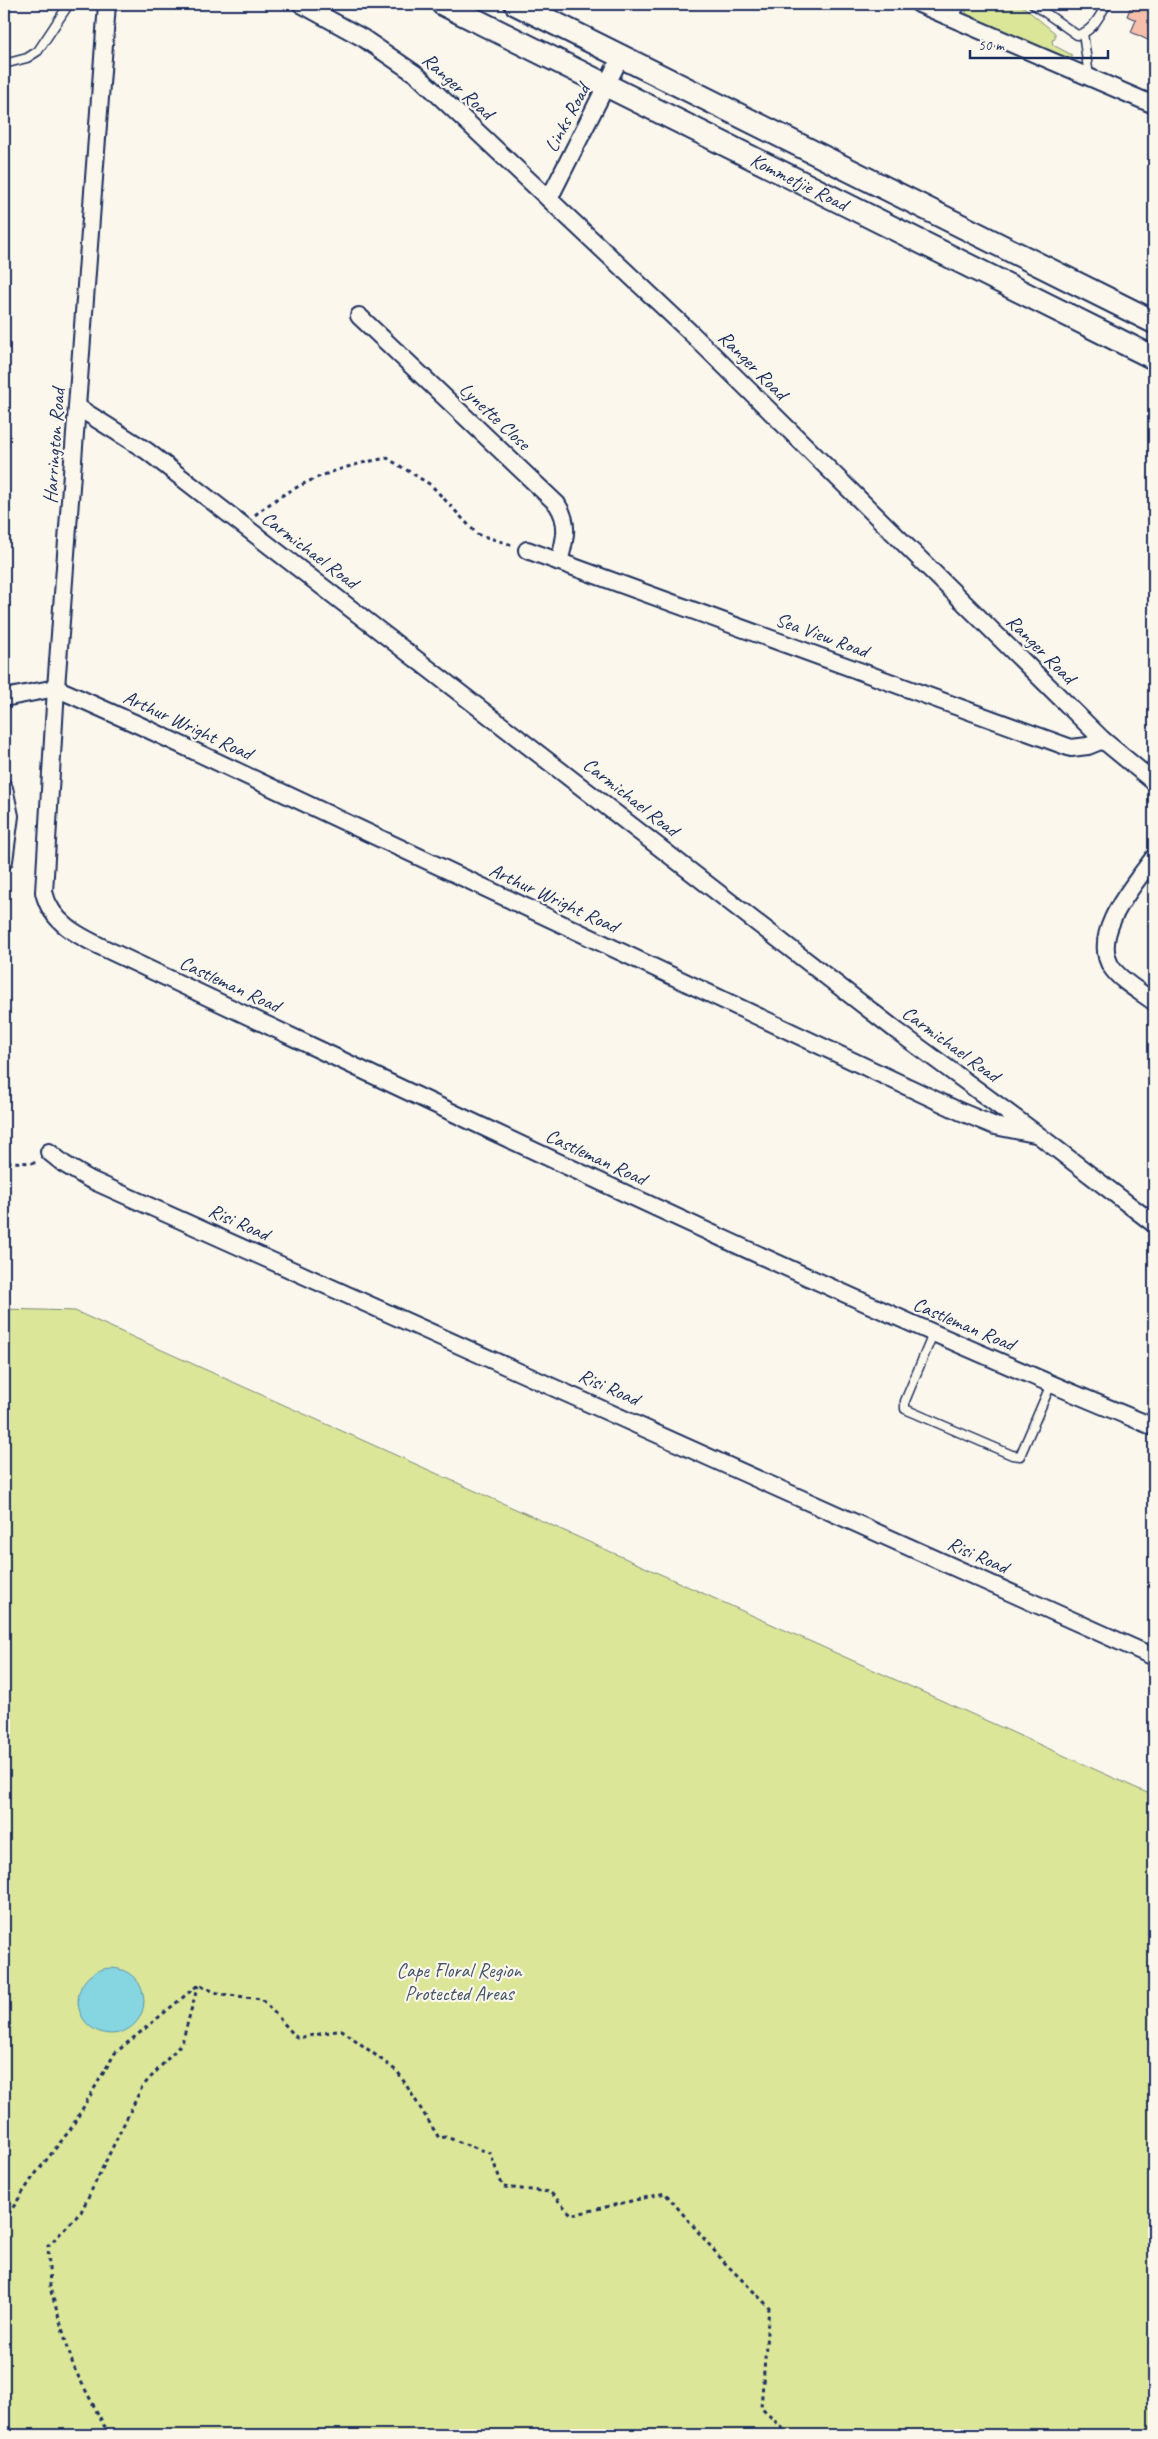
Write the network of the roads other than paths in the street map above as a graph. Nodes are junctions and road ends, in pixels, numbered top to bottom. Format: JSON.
{"nodes":[{"id":1,"x":69,"y":4,"type":"edge"},
{"id":2,"x":107,"y":4,"type":"edge"},
{"id":3,"x":301,"y":4,"type":"edge"},
{"id":4,"x":442,"y":4,"type":"edge"},
{"id":5,"x":516,"y":4,"type":"edge"},
{"id":6,"x":919,"y":4,"type":"edge"},
{"id":7,"x":963,"y":4,"type":"edge"},
{"id":8,"x":1033,"y":4,"type":"edge"},
{"id":9,"x":1107,"y":4,"type":"edge"},
{"id":10,"x":952,"y":18,"type":"junction"},
{"id":11,"x":1083,"y":33,"type":"junction"},
{"id":12,"x":621,"y":56,"type":"junction"},
{"id":13,"x":4,"y":64,"type":"edge"},
{"id":14,"x":1089,"y":76,"type":"junction"},
{"id":15,"x":608,"y":86,"type":"junction"},
{"id":16,"x":1154,"y":105,"type":"edge"},
{"id":17,"x":549,"y":199,"type":"junction"},
{"id":18,"x":359,"y":316,"type":"dead end"},
{"id":19,"x":1154,"y":322,"type":"edge"},
{"id":20,"x":1154,"y":358,"type":"edge"},
{"id":21,"x":79,"y":408,"type":"junction"},
{"id":22,"x":527,"y":550,"type":"road end"},
{"id":23,"x":559,"y":562,"type":"junction"},
{"id":24,"x":56,"y":688,"type":"junction"},
{"id":25,"x":4,"y":698,"type":"edge"},
{"id":26,"x":1103,"y":740,"type":"junction"},
{"id":27,"x":1154,"y":782,"type":"edge"},
{"id":28,"x":4,"y":788,"type":"edge"},
{"id":29,"x":1154,"y":856,"type":"edge"},
{"id":30,"x":4,"y":861,"type":"edge"},
{"id":31,"x":44,"y":892,"type":"joint"},
{"id":32,"x":1154,"y":1002,"type":"edge"},
{"id":33,"x":1037,"y":1134,"type":"junction"},
{"id":34,"x":49,"y":1152,"type":"dead end"},
{"id":35,"x":1154,"y":1224,"type":"edge"},
{"id":36,"x":933,"y":1334,"type":"junction"},
{"id":37,"x":1051,"y":1384,"type":"junction"},
{"id":38,"x":1154,"y":1427,"type":"edge"},
{"id":39,"x":1154,"y":1657,"type":"edge"}],
"edges":[{"from":1,"to":13,"type":"lane"},
{"from":2,"to":21,"type":"street","name":"Harrington Road"},
{"from":3,"to":17,"type":"street","name":"Ranger Road"},
{"from":4,"to":15,"type":"main road","name":"Kommetjie Road"},
{"from":5,"to":12,"type":"main road","name":"Kommetjie Road"},
{"from":6,"to":10,"type":"street"},
{"from":7,"to":10,"type":"lane"},
{"from":8,"to":11,"type":"lane"},
{"from":9,"to":11,"type":"lane"},
{"from":10,"to":14,"type":"street"},
{"from":11,"to":14,"type":"lane"},
{"from":12,"to":15,"type":"street","name":"Links Road"},
{"from":12,"to":19,"type":"main road","name":"Kommetjie Road"},
{"from":14,"to":16,"type":"street"},
{"from":15,"to":17,"type":"street","name":"Links Road"},
{"from":15,"to":20,"type":"main road","name":"Kommetjie Road"},
{"from":17,"to":26,"type":"street","name":"Ranger Road"},
{"from":18,"to":23,"type":"street","name":"Lynette Close"},
{"from":21,"to":24,"type":"street","name":"Harrington Road"},
{"from":21,"to":33,"type":"street","name":"Carmichael Road"},
{"from":22,"to":23,"type":"street","name":"Sea View Road"},
{"from":23,"to":26,"type":"street","name":"Sea View Road"},
{"from":24,"to":25,"type":"street"},
{"from":24,"to":31,"type":"street","name":"Harrington Road"},
{"from":24,"to":33,"type":"street","name":"Arthur Wright Road"},
{"from":26,"to":27,"type":"street","name":"Ranger Road"},
{"from":28,"to":30,"type":"street"},
{"from":29,"to":32,"type":"street"},
{"from":31,"to":36,"type":"street","name":"Castleman Road"},
{"from":33,"to":35,"type":"street","name":"Carmichael Road"},
{"from":34,"to":39,"type":"street","name":"Risi Road"},
{"from":36,"to":37,"type":"street","name":"Castleman Road"},
{"from":36,"to":37,"type":"lane"},
{"from":37,"to":38,"type":"street","name":"Castleman Road"}]}
